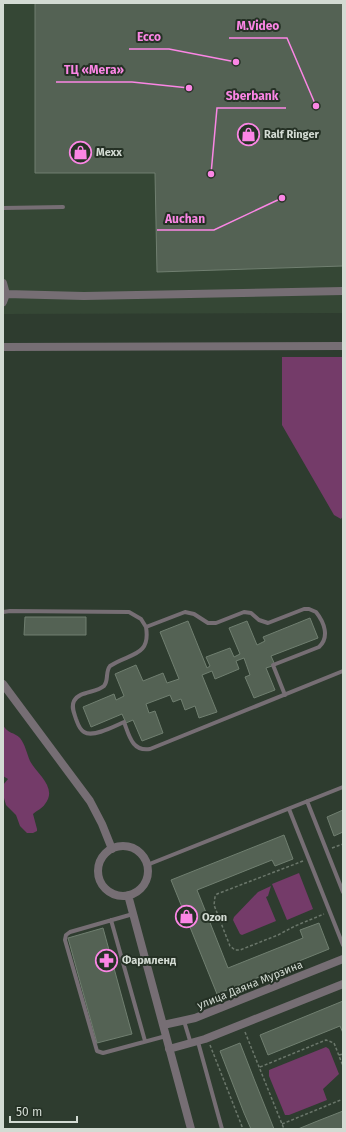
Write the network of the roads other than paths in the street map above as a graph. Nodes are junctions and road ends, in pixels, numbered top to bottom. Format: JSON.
{"nodes":[{"id":1,"x":64,"y":207,"type":"dead end"},
{"id":2,"x":3,"y":208,"type":"edge"},
{"id":3,"x":3,"y":282,"type":"edge"},
{"id":4,"x":343,"y":291,"type":"edge"},
{"id":5,"x":6,"y":294,"type":"junction"},
{"id":6,"x":3,"y":302,"type":"edge"},
{"id":7,"x":343,"y":346,"type":"edge"},
{"id":8,"x":3,"y":347,"type":"edge"},
{"id":9,"x":3,"y":612,"type":"edge"},
{"id":10,"x":146,"y":626,"type":"junction"},
{"id":11,"x":343,"y":671,"type":"edge"},
{"id":12,"x":3,"y":684,"type":"edge"},
{"id":13,"x":285,"y":695,"type":"junction"},
{"id":14,"x":343,"y":787,"type":"edge"},
{"id":15,"x":307,"y":801,"type":"junction"},
{"id":16,"x":289,"y":809,"type":"junction"},
{"id":17,"x":112,"y":849,"type":"junction"},
{"id":18,"x":147,"y":865,"type":"junction"},
{"id":19,"x":343,"y":892,"type":"edge"},
{"id":20,"x":128,"y":895,"type":"junction"},
{"id":21,"x":133,"y":914,"type":"junction"},
{"id":22,"x":111,"y":920,"type":"junction"},
{"id":23,"x":343,"y":944,"type":"edge"},
{"id":24,"x":343,"y":959,"type":"edge"},
{"id":25,"x":343,"y":984,"type":"edge"},
{"id":26,"x":184,"y":1021,"type":"junction"},
{"id":27,"x":163,"y":1025,"type":"junction"},
{"id":28,"x":166,"y":1036,"type":"junction"},
{"id":29,"x":145,"y":1041,"type":"junction"},
{"id":30,"x":195,"y":1043,"type":"junction"},
{"id":31,"x":169,"y":1049,"type":"junction"},
{"id":32,"x":191,"y":1129,"type":"edge"},
{"id":33,"x":222,"y":1129,"type":"edge"}],
"edges":[{"from":1,"to":2,"type":"lane"},
{"from":3,"to":5,"type":"street"},
{"from":4,"to":5,"type":"street"},
{"from":5,"to":6,"type":"street"},
{"from":7,"to":8,"type":"street"},
{"from":9,"to":10,"type":"lane"},
{"from":10,"to":13,"type":"lane"},
{"from":10,"to":13,"type":"lane"},
{"from":11,"to":13,"type":"lane"},
{"from":12,"to":17,"type":"street"},
{"from":14,"to":15,"type":"lane"},
{"from":15,"to":16,"type":"lane"},
{"from":15,"to":19,"type":"lane"},
{"from":16,"to":18,"type":"lane"},
{"from":16,"to":23,"type":"lane"},
{"from":17,"to":18,"type":"street"},
{"from":17,"to":20,"type":"street"},
{"from":18,"to":20,"type":"street"},
{"from":20,"to":21,"type":"street"},
{"from":21,"to":22,"type":"lane"},
{"from":21,"to":27,"type":"street"},
{"from":22,"to":29,"type":"lane"},
{"from":22,"to":29,"type":"lane"},
{"from":24,"to":26,"type":"street","name":"улица Даяна Мурзина"},
{"from":25,"to":30,"type":"street"},
{"from":26,"to":27,"type":"street","name":"улица Даяна Мурзина"},
{"from":26,"to":30,"type":"lane"},
{"from":27,"to":28,"type":"street"},
{"from":28,"to":29,"type":"lane"},
{"from":28,"to":31,"type":"street"},
{"from":30,"to":31,"type":"street"},
{"from":30,"to":33,"type":"lane"},
{"from":31,"to":32,"type":"street"}]}
